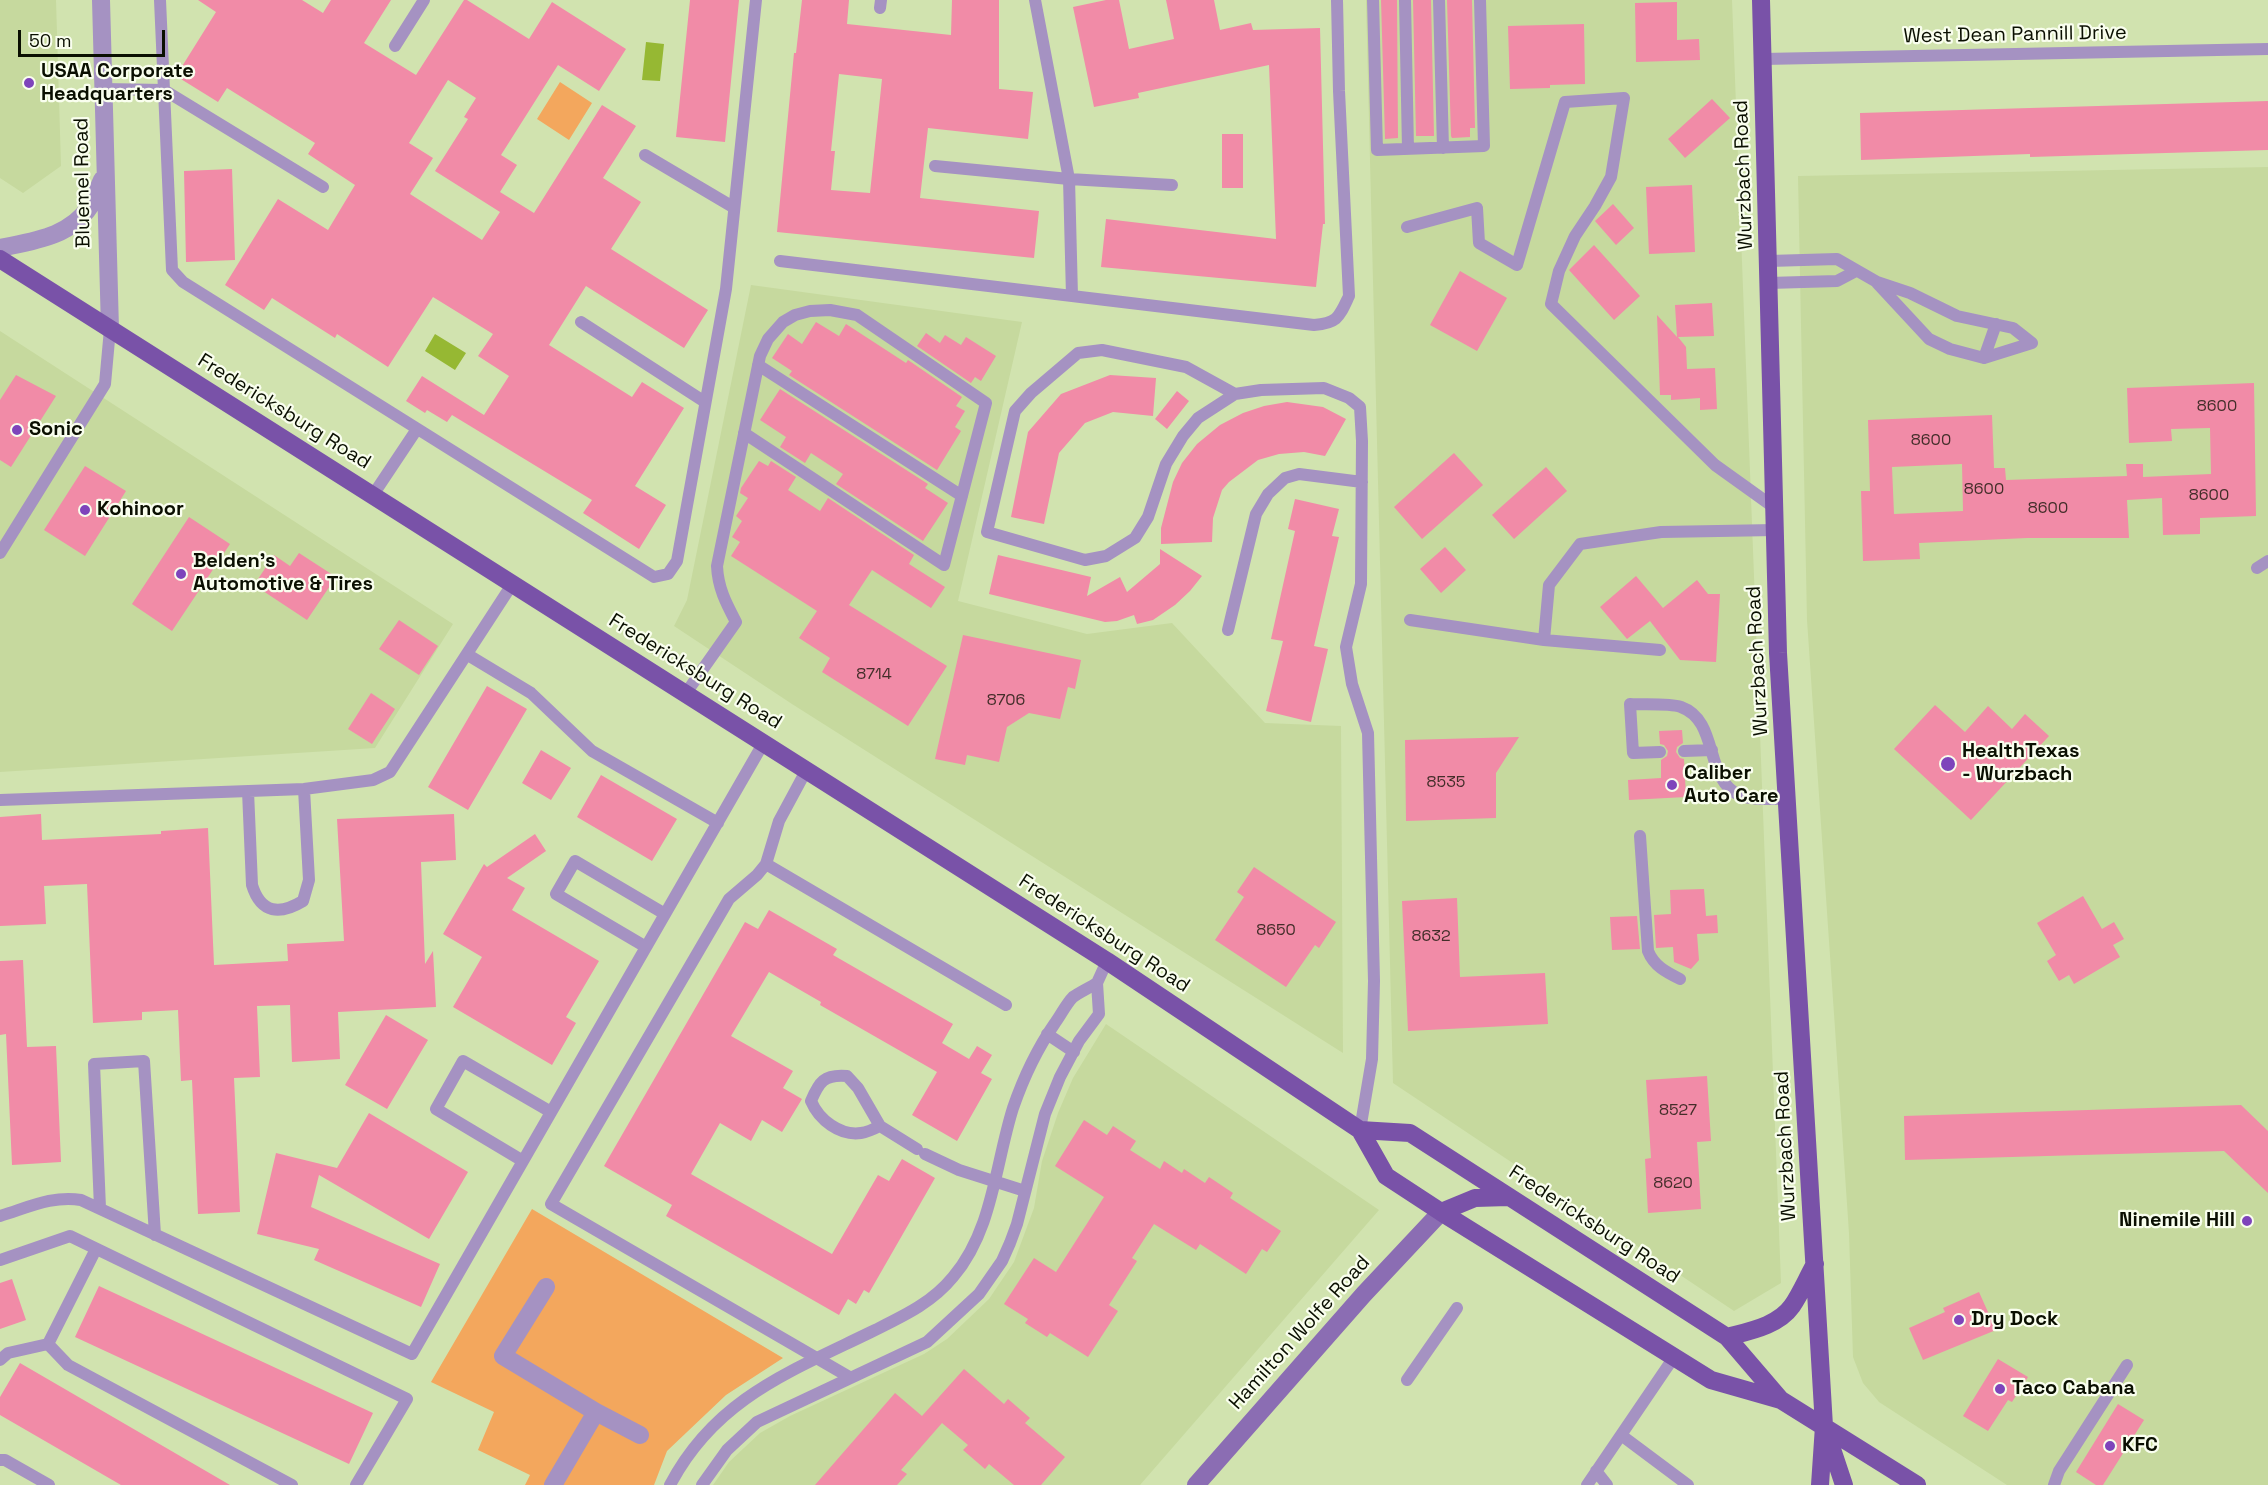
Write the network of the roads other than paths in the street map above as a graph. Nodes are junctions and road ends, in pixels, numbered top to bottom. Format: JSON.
{"nodes":[{"id":1,"x":101,"y":0,"type":"edge"},
{"id":2,"x":160,"y":0,"type":"edge"},
{"id":3,"x":424,"y":0,"type":"edge"},
{"id":4,"x":756,"y":0,"type":"edge"},
{"id":5,"x":1035,"y":0,"type":"edge"},
{"id":6,"x":1337,"y":0,"type":"edge"},
{"id":7,"x":1373,"y":0,"type":"edge"},
{"id":8,"x":1405,"y":0,"type":"edge"},
{"id":9,"x":1439,"y":0,"type":"edge"},
{"id":10,"x":1479,"y":0,"type":"edge"},
{"id":11,"x":1761,"y":0,"type":"edge"},
{"id":12,"x":395,"y":45,"type":"dead end"},
{"id":13,"x":2268,"y":49,"type":"edge"},
{"id":14,"x":1763,"y":59,"type":"junction"},
{"id":15,"x":103,"y":90,"type":"junction"},
{"id":16,"x":164,"y":90,"type":"junction"},
{"id":17,"x":1443,"y":148,"type":"junction"},
{"id":18,"x":1408,"y":149,"type":"junction"},
{"id":19,"x":645,"y":155,"type":"dead end"},
{"id":20,"x":935,"y":166,"type":"dead end"},
{"id":21,"x":104,"y":176,"type":"junction"},
{"id":22,"x":1069,"y":179,"type":"junction"},
{"id":23,"x":1172,"y":185,"type":"dead end"},
{"id":24,"x":322,"y":187,"type":"dead end"},
{"id":25,"x":734,"y":207,"type":"junction"},
{"id":26,"x":1407,"y":227,"type":"dead end"},
{"id":27,"x":0,"y":248,"type":"edge"},
{"id":28,"x":0,"y":259,"type":"edge"},
{"id":29,"x":780,"y":261,"type":"dead end"},
{"id":30,"x":1769,"y":261,"type":"junction"},
{"id":31,"x":1857,"y":271,"type":"junction"},
{"id":32,"x":1877,"y":282,"type":"junction"},
{"id":33,"x":1769,"y":283,"type":"junction"},
{"id":34,"x":1072,"y":296,"type":"junction"},
{"id":35,"x":580,"y":322,"type":"dead end"},
{"id":36,"x":1996,"y":324,"type":"junction"},
{"id":37,"x":110,"y":329,"type":"junction"},
{"id":38,"x":1984,"y":358,"type":"junction"},
{"id":39,"x":758,"y":365,"type":"junction"},
{"id":40,"x":1235,"y":394,"type":"junction"},
{"id":41,"x":705,"y":402,"type":"junction"},
{"id":42,"x":417,"y":429,"type":"junction"},
{"id":43,"x":744,"y":433,"type":"junction"},
{"id":44,"x":1362,"y":482,"type":"junction"},
{"id":45,"x":373,"y":495,"type":"junction"},
{"id":46,"x":962,"y":496,"type":"junction"},
{"id":47,"x":1775,"y":508,"type":"junction"},
{"id":48,"x":1775,"y":530,"type":"junction"},
{"id":49,"x":0,"y":553,"type":"edge"},
{"id":50,"x":2268,"y":561,"type":"edge"},
{"id":51,"x":2268,"y":567,"type":"edge"},
{"id":52,"x":513,"y":583,"type":"junction"},
{"id":53,"x":1410,"y":620,"type":"dead end"},
{"id":54,"x":1228,"y":630,"type":"dead end"},
{"id":55,"x":1544,"y":640,"type":"junction"},
{"id":56,"x":1660,"y":650,"type":"dead end"},
{"id":57,"x":468,"y":655,"type":"junction"},
{"id":58,"x":686,"y":693,"type":"junction"},
{"id":59,"x":764,"y":742,"type":"junction"},
{"id":60,"x":1712,"y":750,"type":"junction"},
{"id":61,"x":1660,"y":752,"type":"dead end"},
{"id":62,"x":1684,"y":752,"type":"dead end"},
{"id":63,"x":807,"y":769,"type":"junction"},
{"id":64,"x":304,"y":789,"type":"junction"},
{"id":65,"x":248,"y":791,"type":"junction"},
{"id":66,"x":1787,"y":799,"type":"junction"},
{"id":67,"x":0,"y":800,"type":"edge"},
{"id":68,"x":714,"y":829,"type":"junction"},
{"id":69,"x":1640,"y":836,"type":"dead end"},
{"id":70,"x":766,"y":864,"type":"junction"},
{"id":71,"x":665,"y":914,"type":"junction"},
{"id":72,"x":646,"y":947,"type":"junction"},
{"id":73,"x":1107,"y":960,"type":"junction"},
{"id":74,"x":1680,"y":979,"type":"dead end"},
{"id":75,"x":1097,"y":984,"type":"junction"},
{"id":76,"x":1006,"y":1005,"type":"dead end"},
{"id":77,"x":1047,"y":1034,"type":"junction"},
{"id":78,"x":1074,"y":1052,"type":"junction"},
{"id":79,"x":551,"y":1112,"type":"junction"},
{"id":80,"x":880,"y":1126,"type":"junction"},
{"id":81,"x":1360,"y":1130,"type":"junction"},
{"id":82,"x":523,"y":1161,"type":"junction"},
{"id":83,"x":995,"y":1181,"type":"junction"},
{"id":84,"x":1025,"y":1191,"type":"junction"},
{"id":85,"x":1508,"y":1197,"type":"junction"},
{"id":86,"x":100,"y":1208,"type":"junction"},
{"id":87,"x":1441,"y":1212,"type":"junction"},
{"id":88,"x":0,"y":1216,"type":"edge"},
{"id":89,"x":155,"y":1235,"type":"junction"},
{"id":90,"x":96,"y":1248,"type":"junction"},
{"id":91,"x":0,"y":1260,"type":"edge"},
{"id":92,"x":1815,"y":1264,"type":"junction"},
{"id":93,"x":546,"y":1287,"type":"dead end"},
{"id":94,"x":1457,"y":1308,"type":"dead end"},
{"id":95,"x":1728,"y":1337,"type":"junction"},
{"id":96,"x":48,"y":1344,"type":"junction"},
{"id":97,"x":1674,"y":1357,"type":"junction"},
{"id":98,"x":817,"y":1359,"type":"junction"},
{"id":99,"x":0,"y":1360,"type":"edge"},
{"id":100,"x":2127,"y":1365,"type":"dead end"},
{"id":101,"x":851,"y":1378,"type":"junction"},
{"id":102,"x":1407,"y":1380,"type":"dead end"},
{"id":103,"x":1781,"y":1400,"type":"junction"},
{"id":104,"x":596,"y":1412,"type":"junction"},
{"id":105,"x":1824,"y":1426,"type":"junction"},
{"id":106,"x":640,"y":1435,"type":"dead end"},
{"id":107,"x":1621,"y":1435,"type":"junction"},
{"id":108,"x":0,"y":1460,"type":"edge"},
{"id":109,"x":1596,"y":1471,"type":"junction"},
{"id":110,"x":49,"y":1485,"type":"edge"},
{"id":111,"x":292,"y":1485,"type":"edge"},
{"id":112,"x":356,"y":1485,"type":"edge"},
{"id":113,"x":553,"y":1485,"type":"edge"},
{"id":114,"x":670,"y":1485,"type":"edge"},
{"id":115,"x":702,"y":1485,"type":"edge"},
{"id":116,"x":1196,"y":1485,"type":"edge"},
{"id":117,"x":1587,"y":1485,"type":"edge"},
{"id":118,"x":1607,"y":1485,"type":"edge"},
{"id":119,"x":1688,"y":1485,"type":"edge"},
{"id":120,"x":1820,"y":1485,"type":"edge"},
{"id":121,"x":1844,"y":1485,"type":"edge"},
{"id":122,"x":1917,"y":1485,"type":"edge"},
{"id":123,"x":2054,"y":1485,"type":"edge"}],
"edges":[{"from":1,"to":15,"type":"street","name":"Bluemel Road"},
{"from":2,"to":16,"type":"lane"},
{"from":3,"to":12,"type":"lane"},
{"from":4,"to":25,"type":"lane"},
{"from":5,"to":22,"type":"lane"},
{"from":6,"to":34,"type":"lane"},
{"from":7,"to":18,"type":"lane"},
{"from":8,"to":18,"type":"lane"},
{"from":9,"to":17,"type":"lane"},
{"from":10,"to":17,"type":"lane"},
{"from":11,"to":14,"type":"main road","name":"Wurzbach Road"},
{"from":13,"to":14,"type":"lane","name":"West Dean Pannill Drive"},
{"from":14,"to":30,"type":"main road","name":"Wurzbach Road"},
{"from":15,"to":16,"type":"lane"},
{"from":15,"to":21,"type":"street","name":"Bluemel Road"},
{"from":16,"to":24,"type":"lane"},
{"from":16,"to":42,"type":"lane"},
{"from":17,"to":18,"type":"lane"},
{"from":19,"to":25,"type":"lane"},
{"from":20,"to":22,"type":"lane"},
{"from":21,"to":27,"type":"street"},
{"from":21,"to":37,"type":"street","name":"Bluemel Road"},
{"from":22,"to":23,"type":"lane"},
{"from":22,"to":34,"type":"lane"},
{"from":25,"to":41,"type":"lane"},
{"from":26,"to":47,"type":"lane"},
{"from":28,"to":37,"type":"main road","name":"Fredericksburg Road"},
{"from":29,"to":34,"type":"lane"},
{"from":30,"to":31,"type":"lane"},
{"from":30,"to":33,"type":"main road","name":"Wurzbach Road"},
{"from":31,"to":32,"type":"lane"},
{"from":31,"to":33,"type":"lane"},
{"from":32,"to":36,"type":"lane"},
{"from":32,"to":38,"type":"lane"},
{"from":33,"to":47,"type":"main road","name":"Wurzbach Road"},
{"from":35,"to":41,"type":"lane"},
{"from":36,"to":38,"type":"lane"},
{"from":36,"to":38,"type":"lane"},
{"from":37,"to":45,"type":"main road","name":"Fredericksburg Road"},
{"from":37,"to":49,"type":"lane"},
{"from":39,"to":43,"type":"lane"},
{"from":39,"to":46,"type":"lane"},
{"from":39,"to":46,"type":"lane"},
{"from":40,"to":40,"type":"lane"},
{"from":40,"to":44,"type":"lane"},
{"from":41,"to":42,"type":"lane"},
{"from":42,"to":45,"type":"lane"},
{"from":43,"to":46,"type":"lane"},
{"from":43,"to":58,"type":"lane"},
{"from":44,"to":54,"type":"lane"},
{"from":44,"to":81,"type":"lane"},
{"from":45,"to":52,"type":"main road","name":"Fredericksburg Road"},
{"from":47,"to":48,"type":"main road","name":"Wurzbach Road"},
{"from":48,"to":55,"type":"lane"},
{"from":48,"to":66,"type":"main road","name":"Wurzbach Road"},
{"from":50,"to":51,"type":"lane"},
{"from":52,"to":57,"type":"lane"},
{"from":52,"to":58,"type":"main road","name":"Fredericksburg Road"},
{"from":53,"to":55,"type":"lane"},
{"from":55,"to":56,"type":"lane"},
{"from":57,"to":64,"type":"lane"},
{"from":57,"to":68,"type":"lane"},
{"from":58,"to":59,"type":"main road","name":"Fredericksburg Road"},
{"from":59,"to":63,"type":"main road","name":"Fredericksburg Road"},
{"from":59,"to":68,"type":"lane"},
{"from":60,"to":61,"type":"lane"},
{"from":60,"to":62,"type":"lane"},
{"from":60,"to":66,"type":"lane"},
{"from":63,"to":70,"type":"lane"},
{"from":63,"to":73,"type":"main road","name":"Fredericksburg Road"},
{"from":64,"to":65,"type":"lane"},
{"from":64,"to":65,"type":"lane"},
{"from":65,"to":67,"type":"lane"},
{"from":66,"to":92,"type":"main road","name":"Wurzbach Road"},
{"from":68,"to":71,"type":"lane"},
{"from":69,"to":74,"type":"lane"},
{"from":70,"to":76,"type":"lane"},
{"from":70,"to":98,"type":"lane"},
{"from":71,"to":72,"type":"lane"},
{"from":71,"to":72,"type":"lane"},
{"from":72,"to":79,"type":"lane"},
{"from":73,"to":75,"type":"lane"},
{"from":73,"to":81,"type":"main road","name":"Fredericksburg Road"},
{"from":75,"to":77,"type":"lane"},
{"from":75,"to":78,"type":"lane"},
{"from":77,"to":78,"type":"lane"},
{"from":77,"to":83,"type":"lane"},
{"from":78,"to":84,"type":"lane"},
{"from":79,"to":82,"type":"lane"},
{"from":79,"to":82,"type":"lane"},
{"from":80,"to":80,"type":"lane"},
{"from":80,"to":83,"type":"lane"},
{"from":81,"to":85,"type":"main road","name":"Fredericksburg Road"},
{"from":81,"to":87,"type":"main road","name":"Fredericksburg Road"},
{"from":82,"to":89,"type":"lane"},
{"from":83,"to":84,"type":"lane"},
{"from":83,"to":98,"type":"lane"},
{"from":84,"to":101,"type":"lane"},
{"from":85,"to":87,"type":"main road"},
{"from":85,"to":95,"type":"main road","name":"Fredericksburg Road"},
{"from":86,"to":88,"type":"lane"},
{"from":86,"to":89,"type":"lane"},
{"from":86,"to":89,"type":"lane"},
{"from":87,"to":97,"type":"main road","name":"Fredericksburg Road"},
{"from":87,"to":116,"type":"street","name":"Hamilton Wolfe Road"},
{"from":90,"to":91,"type":"lane"},
{"from":90,"to":96,"type":"lane"},
{"from":90,"to":112,"type":"lane"},
{"from":92,"to":95,"type":"main road"},
{"from":92,"to":105,"type":"main road","name":"Wurzbach Road"},
{"from":93,"to":104,"type":"street"},
{"from":94,"to":102,"type":"lane"},
{"from":95,"to":103,"type":"main road","name":"Fredericksburg Road"},
{"from":96,"to":99,"type":"lane"},
{"from":96,"to":111,"type":"lane"},
{"from":97,"to":103,"type":"main road","name":"Fredericksburg Road"},
{"from":97,"to":107,"type":"lane"},
{"from":98,"to":101,"type":"lane"},
{"from":98,"to":114,"type":"lane"},
{"from":100,"to":123,"type":"lane"},
{"from":101,"to":115,"type":"lane"},
{"from":103,"to":105,"type":"main road","name":"Fredericksburg Road"},
{"from":104,"to":106,"type":"street"},
{"from":104,"to":113,"type":"street"},
{"from":105,"to":120,"type":"main road","name":"Wurzbach Road"},
{"from":105,"to":121,"type":"main road","name":"Wurzbach Road"},
{"from":105,"to":122,"type":"main road","name":"Fredericksburg Road"},
{"from":107,"to":109,"type":"lane"},
{"from":107,"to":119,"type":"lane"},
{"from":108,"to":110,"type":"lane"},
{"from":109,"to":117,"type":"lane"},
{"from":109,"to":118,"type":"lane"}]}
